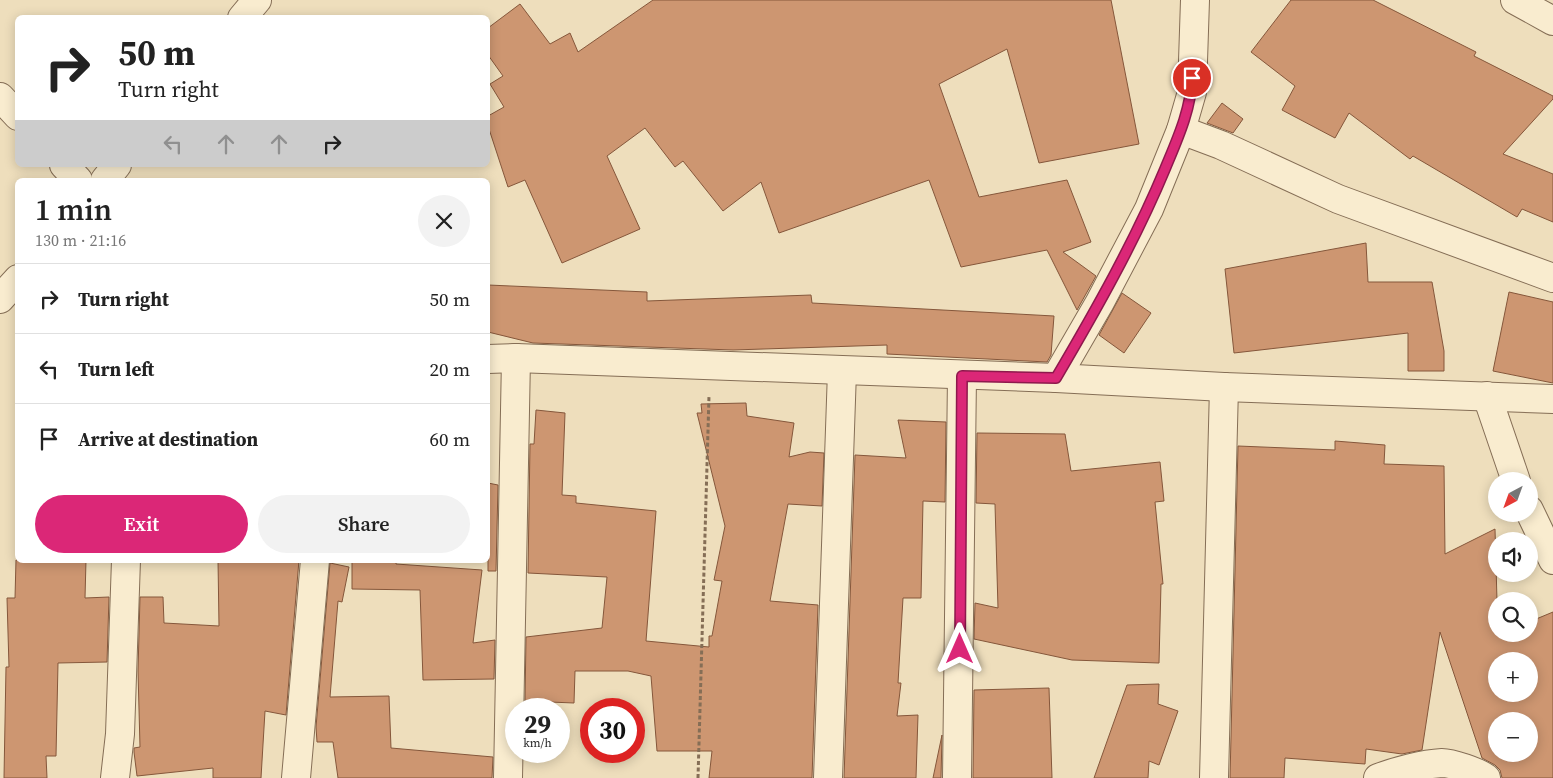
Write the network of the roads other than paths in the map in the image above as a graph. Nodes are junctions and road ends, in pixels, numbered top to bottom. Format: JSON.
{"nodes":[{"id":1,"x":257,"y":0,"type":"edge"},
{"id":2,"x":1195,"y":0,"type":"edge"},
{"id":3,"x":1515,"y":0,"type":"edge"},
{"id":4,"x":244,"y":15,"type":"edge"},
{"id":5,"x":1553,"y":21,"type":"edge"},
{"id":6,"x":0,"y":97,"type":"edge"},
{"id":7,"x":15,"y":113,"type":"edge"},
{"id":8,"x":1181,"y":130,"type":"junction"},
{"id":9,"x":66,"y":167,"type":"edge"},
{"id":10,"x":115,"y":167,"type":"edge"},
{"id":11,"x":76,"y":178,"type":"edge"},
{"id":12,"x":106,"y":178,"type":"edge"},
{"id":13,"x":1553,"y":278,"type":"edge"},
{"id":14,"x":15,"y":282,"type":"edge"},
{"id":15,"x":0,"y":298,"type":"edge"},
{"id":16,"x":516,"y":358,"type":"junction"},
{"id":17,"x":490,"y":359,"type":"edge"},
{"id":18,"x":842,"y":371,"type":"junction"},
{"id":19,"x":962,"y":376,"type":"junction"},
{"id":20,"x":1056,"y":378,"type":"junction"},
{"id":21,"x":1224,"y":387,"type":"junction"},
{"id":22,"x":1487,"y":396,"type":"junction"},
{"id":23,"x":1553,"y":399,"type":"edge"},
{"id":24,"x":1513,"y":472,"type":"edge"},
{"id":25,"x":1535,"y":522,"type":"edge"},
{"id":26,"x":1553,"y":560,"type":"edge"},
{"id":27,"x":126,"y":563,"type":"edge"},
{"id":28,"x":316,"y":563,"type":"edge"},
{"id":29,"x":115,"y":778,"type":"edge"},
{"id":30,"x":296,"y":778,"type":"edge"},
{"id":31,"x":508,"y":778,"type":"edge"},
{"id":32,"x":828,"y":778,"type":"edge"},
{"id":33,"x":958,"y":778,"type":"edge"},
{"id":34,"x":1214,"y":778,"type":"edge"},
{"id":35,"x":1378,"y":778,"type":"edge"},
{"id":36,"x":1486,"y":778,"type":"edge"}],
"edges":[{"from":1,"to":4,"type":"street"},
{"from":2,"to":8,"type":"street"},
{"from":3,"to":5,"type":"street"},
{"from":6,"to":7,"type":"street"},
{"from":8,"to":13,"type":"street"},
{"from":8,"to":20,"type":"street"},
{"from":9,"to":11,"type":"street"},
{"from":10,"to":12,"type":"street"},
{"from":14,"to":15,"type":"street"},
{"from":16,"to":17,"type":"street"},
{"from":16,"to":18,"type":"street"},
{"from":16,"to":31,"type":"street"},
{"from":18,"to":19,"type":"street"},
{"from":18,"to":32,"type":"street"},
{"from":19,"to":20,"type":"street"},
{"from":19,"to":33,"type":"street"},
{"from":20,"to":21,"type":"street"},
{"from":21,"to":22,"type":"street"},
{"from":21,"to":34,"type":"street"},
{"from":22,"to":23,"type":"street"},
{"from":22,"to":24,"type":"street"},
{"from":25,"to":26,"type":"street"},
{"from":27,"to":29,"type":"street"},
{"from":28,"to":30,"type":"street"},
{"from":35,"to":36,"type":"street"}]}
